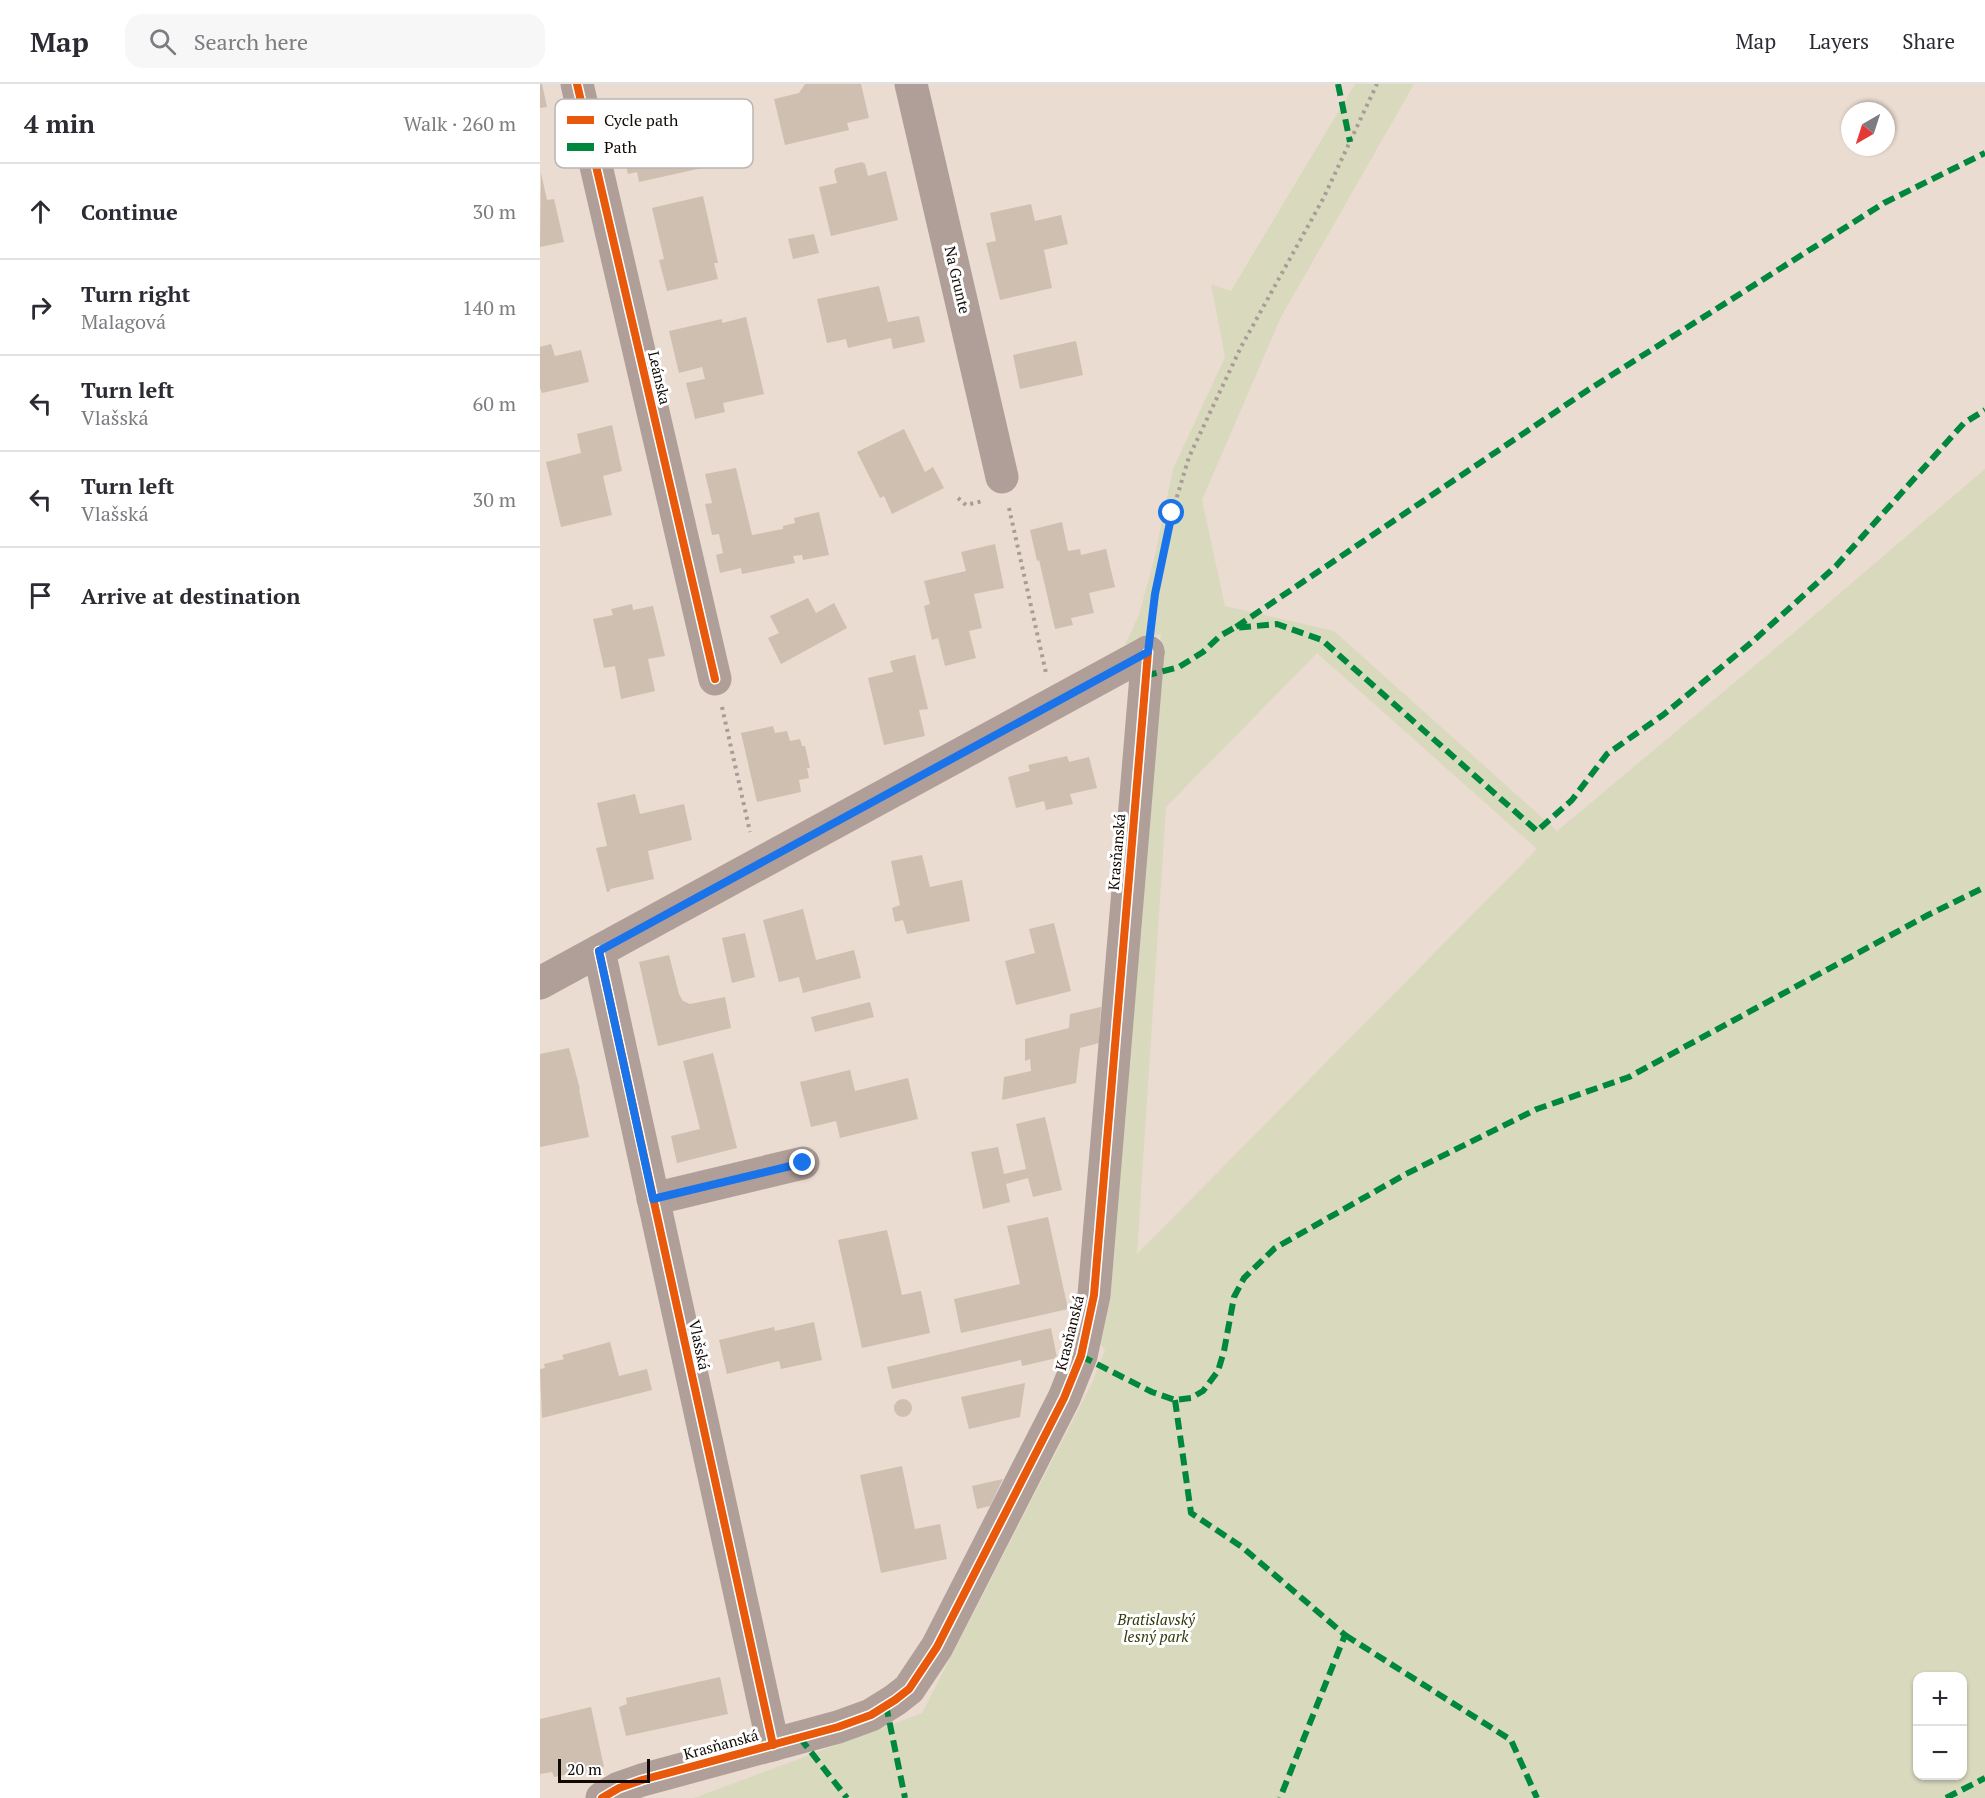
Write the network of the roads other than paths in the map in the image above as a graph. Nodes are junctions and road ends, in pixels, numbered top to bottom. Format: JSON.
{"nodes":[{"id":1,"x":577,"y":84,"type":"edge"},
{"id":2,"x":911,"y":84,"type":"edge"},
{"id":3,"x":580,"y":99,"type":"edge"},
{"id":4,"x":596,"y":168,"type":"edge"},
{"id":5,"x":999,"y":494,"type":"road end"},
{"id":6,"x":715,"y":679,"type":"road end"},
{"id":7,"x":599,"y":951,"type":"junction"},
{"id":8,"x":540,"y":983,"type":"edge"},
{"id":9,"x":803,"y":1163,"type":"dead end"},
{"id":10,"x":653,"y":1199,"type":"junction"},
{"id":11,"x":773,"y":1744,"type":"junction"},
{"id":12,"x":602,"y":1798,"type":"edge"}],
"edges":[{"from":1,"to":3,"type":"street","name":"Leánska"},
{"from":2,"to":5,"type":"street","name":"Na Grunte"},
{"from":4,"to":6,"type":"street","name":"Leánska"},
{"from":7,"to":8,"type":"street"},
{"from":7,"to":10,"type":"street","name":"Vlašská"},
{"from":7,"to":11,"type":"street","name":"Krasňanská"},
{"from":9,"to":10,"type":"street"},
{"from":10,"to":11,"type":"street","name":"Vlašská"},
{"from":11,"to":12,"type":"street","name":"Krasňanská"}]}
